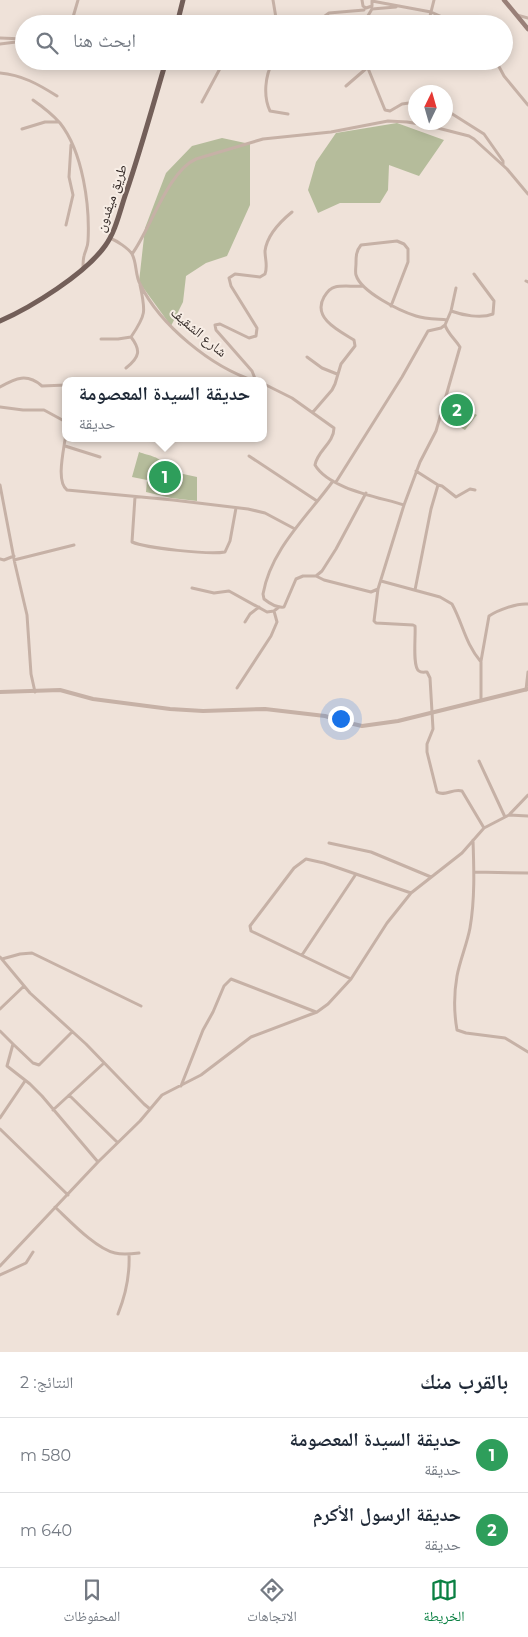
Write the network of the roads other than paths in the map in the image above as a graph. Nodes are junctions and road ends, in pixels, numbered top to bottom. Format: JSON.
{"nodes":[{"id":1,"x":78,"y":0,"type":"edge"},
{"id":2,"x":183,"y":0,"type":"edge"},
{"id":3,"x":273,"y":0,"type":"edge"},
{"id":4,"x":362,"y":0,"type":"edge"},
{"id":5,"x":434,"y":0,"type":"edge"},
{"id":6,"x":504,"y":0,"type":"edge"},
{"id":7,"x":372,"y":1,"type":"edge"},
{"id":8,"x":398,"y":6,"type":"junction"},
{"id":9,"x":363,"y":8,"type":"junction"},
{"id":10,"x":371,"y":8,"type":"junction"},
{"id":11,"x":431,"y":12,"type":"junction"},
{"id":12,"x":74,"y":15,"type":"edge"},
{"id":13,"x":179,"y":15,"type":"edge"},
{"id":14,"x":276,"y":15,"type":"edge"},
{"id":15,"x":328,"y":15,"type":"edge"},
{"id":16,"x":364,"y":15,"type":"edge"},
{"id":17,"x":368,"y":15,"type":"edge"},
{"id":18,"x":430,"y":15,"type":"edge"},
{"id":19,"x":438,"y":15,"type":"edge"},
{"id":20,"x":516,"y":15,"type":"junction"},
{"id":21,"x":528,"y":18,"type":"edge"},
{"id":22,"x":528,"y":29,"type":"edge"},
{"id":23,"x":0,"y":38,"type":"edge"},
{"id":24,"x":15,"y":39,"type":"edge"},
{"id":25,"x":15,"y":42,"type":"edge"},
{"id":26,"x":0,"y":44,"type":"edge"},
{"id":27,"x":163,"y":70,"type":"edge"},
{"id":28,"x":219,"y":70,"type":"edge"},
{"id":29,"x":269,"y":70,"type":"edge"},
{"id":30,"x":365,"y":70,"type":"edge"},
{"id":31,"x":369,"y":70,"type":"edge"},
{"id":32,"x":501,"y":70,"type":"edge"},
{"id":33,"x":0,"y":73,"type":"edge"},
{"id":34,"x":346,"y":86,"type":"dead end"},
{"id":35,"x":57,"y":96,"type":"dead end"},
{"id":36,"x":33,"y":100,"type":"dead end"},
{"id":37,"x":202,"y":102,"type":"dead end"},
{"id":38,"x":408,"y":103,"type":"edge"},
{"id":39,"x":528,"y":105,"type":"edge"},
{"id":40,"x":288,"y":114,"type":"dead end"},
{"id":41,"x":453,"y":114,"type":"edge"},
{"id":42,"x":59,"y":122,"type":"junction"},
{"id":43,"x":22,"y":129,"type":"dead end"},
{"id":44,"x":71,"y":144,"type":"junction"},
{"id":45,"x":502,"y":165,"type":"junction"},
{"id":46,"x":528,"y":194,"type":"edge"},
{"id":47,"x":292,"y":212,"type":"dead end"},
{"id":48,"x":66,"y":225,"type":"dead end"},
{"id":49,"x":110,"y":238,"type":"junction"},
{"id":50,"x":132,"y":254,"type":"junction"},
{"id":51,"x":83,"y":268,"type":"junction"},
{"id":52,"x":474,"y":274,"type":"dead end"},
{"id":53,"x":139,"y":282,"type":"junction"},
{"id":54,"x":363,"y":286,"type":"junction"},
{"id":55,"x":456,"y":288,"type":"dead end"},
{"id":56,"x":391,"y":306,"type":"junction"},
{"id":57,"x":451,"y":311,"type":"junction"},
{"id":58,"x":0,"y":320,"type":"edge"},
{"id":59,"x":447,"y":320,"type":"junction"},
{"id":60,"x":444,"y":325,"type":"junction"},
{"id":61,"x":131,"y":337,"type":"junction"},
{"id":62,"x":101,"y":339,"type":"dead end"},
{"id":63,"x":307,"y":357,"type":"dead end"},
{"id":64,"x":126,"y":368,"type":"dead end"},
{"id":65,"x":338,"y":374,"type":"junction"},
{"id":66,"x":246,"y":377,"type":"edge"},
{"id":67,"x":254,"y":377,"type":"edge"},
{"id":68,"x":62,"y":385,"type":"edge"},
{"id":69,"x":267,"y":385,"type":"edge"},
{"id":70,"x":0,"y":387,"type":"edge"},
{"id":71,"x":0,"y":407,"type":"edge"},
{"id":72,"x":313,"y":412,"type":"junction"},
{"id":73,"x":62,"y":420,"type":"edge"},
{"id":74,"x":65,"y":442,"type":"edge"},
{"id":75,"x":65,"y":446,"type":"junction"},
{"id":76,"x":250,"y":456,"type":"dead end"},
{"id":77,"x":100,"y":457,"type":"dead end"},
{"id":78,"x":416,"y":471,"type":"junction"},
{"id":79,"x":334,"y":482,"type":"junction"},
{"id":80,"x":0,"y":485,"type":"edge"},
{"id":81,"x":438,"y":485,"type":"junction"},
{"id":82,"x":475,"y":490,"type":"dead end"},
{"id":83,"x":366,"y":493,"type":"junction"},
{"id":84,"x":135,"y":496,"type":"junction"},
{"id":85,"x":317,"y":501,"type":"junction"},
{"id":86,"x":404,"y":505,"type":"junction"},
{"id":87,"x":236,"y":508,"type":"junction"},
{"id":88,"x":295,"y":529,"type":"junction"},
{"id":89,"x":74,"y":545,"type":"dead end"},
{"id":90,"x":14,"y":558,"type":"junction"},
{"id":91,"x":0,"y":559,"type":"edge"},
{"id":92,"x":316,"y":576,"type":"junction"},
{"id":93,"x":381,"y":580,"type":"junction"},
{"id":94,"x":192,"y":588,"type":"dead end"},
{"id":95,"x":378,"y":589,"type":"junction"},
{"id":96,"x":414,"y":590,"type":"junction"},
{"id":97,"x":528,"y":604,"type":"edge"},
{"id":98,"x":260,"y":607,"type":"junction"},
{"id":99,"x":280,"y":607,"type":"junction"},
{"id":100,"x":274,"y":611,"type":"junction"},
{"id":101,"x":245,"y":622,"type":"dead end"},
{"id":102,"x":481,"y":662,"type":"junction"},
{"id":103,"x":528,"y":672,"type":"edge"},
{"id":104,"x":237,"y":688,"type":"dead end"},
{"id":105,"x":527,"y":690,"type":"edge"},
{"id":106,"x":0,"y":692,"type":"edge"},
{"id":107,"x":35,"y":692,"type":"junction"},
{"id":108,"x":481,"y":700,"type":"junction"},
{"id":109,"x":432,"y":713,"type":"junction"},
{"id":110,"x":479,"y":761,"type":"dead end"},
{"id":111,"x":528,"y":795,"type":"edge"},
{"id":112,"x":509,"y":816,"type":"junction"},
{"id":113,"x":528,"y":816,"type":"edge"},
{"id":114,"x":505,"y":817,"type":"junction"},
{"id":115,"x":484,"y":828,"type":"junction"},
{"id":116,"x":473,"y":839,"type":"junction"},
{"id":117,"x":329,"y":843,"type":"dead end"},
{"id":118,"x":474,"y":872,"type":"junction"},
{"id":119,"x":528,"y":873,"type":"edge"},
{"id":120,"x":356,"y":874,"type":"junction"},
{"id":121,"x":431,"y":877,"type":"junction"},
{"id":122,"x":411,"y":893,"type":"junction"},
{"id":123,"x":302,"y":955,"type":"junction"},
{"id":124,"x":1,"y":958,"type":"edge"},
{"id":125,"x":351,"y":979,"type":"junction"},
{"id":126,"x":24,"y":986,"type":"junction"},
{"id":127,"x":141,"y":1006,"type":"dead end"},
{"id":128,"x":0,"y":1008,"type":"edge"},
{"id":129,"x":317,"y":1012,"type":"junction"},
{"id":130,"x":0,"y":1031,"type":"edge"},
{"id":131,"x":72,"y":1032,"type":"junction"},
{"id":132,"x":13,"y":1044,"type":"junction"},
{"id":133,"x":528,"y":1052,"type":"edge"},
{"id":134,"x":104,"y":1063,"type":"junction"},
{"id":135,"x":25,"y":1081,"type":"junction"},
{"id":136,"x":181,"y":1086,"type":"junction"},
{"id":137,"x":69,"y":1096,"type":"junction"},
{"id":138,"x":150,"y":1109,"type":"junction"},
{"id":139,"x":53,"y":1110,"type":"junction"},
{"id":140,"x":0,"y":1118,"type":"edge"},
{"id":141,"x":0,"y":1128,"type":"edge"},
{"id":142,"x":117,"y":1142,"type":"junction"},
{"id":143,"x":98,"y":1162,"type":"junction"},
{"id":144,"x":68,"y":1195,"type":"junction"},
{"id":145,"x":55,"y":1207,"type":"junction"},
{"id":146,"x":33,"y":1252,"type":"dead end"},
{"id":147,"x":139,"y":1253,"type":"dead end"},
{"id":148,"x":129,"y":1254,"type":"junction"},
{"id":149,"x":0,"y":1266,"type":"edge"},
{"id":150,"x":0,"y":1275,"type":"edge"},
{"id":151,"x":118,"y":1314,"type":"dead end"}],
"edges":[{"from":1,"to":12,"type":"street"},
{"from":2,"to":13,"type":"main road"},
{"from":3,"to":14,"type":"street"},
{"from":4,"to":9,"type":"street"},
{"from":5,"to":11,"type":"street"},
{"from":6,"to":20,"type":"main road"},
{"from":7,"to":8,"type":"street"},
{"from":7,"to":10,"type":"street"},
{"from":8,"to":10,"type":"street"},
{"from":8,"to":11,"type":"street"},
{"from":9,"to":10,"type":"street"},
{"from":9,"to":15,"type":"street"},
{"from":9,"to":16,"type":"street"},
{"from":10,"to":17,"type":"street"},
{"from":11,"to":18,"type":"street"},
{"from":11,"to":19,"type":"street"},
{"from":20,"to":21,"type":"street"},
{"from":20,"to":22,"type":"main road"},
{"from":23,"to":24,"type":"street"},
{"from":25,"to":26,"type":"street"},
{"from":27,"to":49,"type":"main road","name":"طريق ميفدون"},
{"from":28,"to":37,"type":"street"},
{"from":29,"to":40,"type":"street"},
{"from":30,"to":34,"type":"street"},
{"from":31,"to":38,"type":"street"},
{"from":32,"to":39,"type":"street"},
{"from":33,"to":35,"type":"street"},
{"from":36,"to":42,"type":"street"},
{"from":41,"to":45,"type":"street"},
{"from":42,"to":43,"type":"street"},
{"from":42,"to":44,"type":"street"},
{"from":44,"to":48,"type":"street"},
{"from":44,"to":51,"type":"street"},
{"from":45,"to":46,"type":"street"},
{"from":45,"to":50,"type":"street"},
{"from":47,"to":67,"type":"street","name":"شارع الشقيف"},
{"from":49,"to":50,"type":"street"},
{"from":49,"to":51,"type":"main road","name":"طريق ميفدون"},
{"from":50,"to":53,"type":"street","name":"شارع الشقيف"},
{"from":51,"to":58,"type":"main road","name":"طريق ميفدون"},
{"from":52,"to":57,"type":"street"},
{"from":53,"to":61,"type":"street"},
{"from":53,"to":66,"type":"street","name":"شارع الشقيف"},
{"from":54,"to":56,"type":"street"},
{"from":54,"to":56,"type":"street"},
{"from":54,"to":65,"type":"street"},
{"from":55,"to":57,"type":"street"},
{"from":56,"to":59,"type":"street"},
{"from":57,"to":59,"type":"street"},
{"from":59,"to":60,"type":"street"},
{"from":60,"to":78,"type":"street"},
{"from":60,"to":79,"type":"street"},
{"from":61,"to":62,"type":"street"},
{"from":61,"to":64,"type":"street"},
{"from":63,"to":65,"type":"street"},
{"from":65,"to":72,"type":"street"},
{"from":68,"to":70,"type":"street"},
{"from":69,"to":72,"type":"street"},
{"from":71,"to":73,"type":"street"},
{"from":72,"to":79,"type":"street"},
{"from":74,"to":75,"type":"street"},
{"from":75,"to":77,"type":"street"},
{"from":75,"to":84,"type":"street"},
{"from":76,"to":85,"type":"street"},
{"from":78,"to":81,"type":"street"},
{"from":78,"to":86,"type":"street"},
{"from":79,"to":83,"type":"street"},
{"from":79,"to":85,"type":"street"},
{"from":80,"to":90,"type":"street"},
{"from":81,"to":82,"type":"street"},
{"from":81,"to":96,"type":"street"},
{"from":83,"to":86,"type":"street"},
{"from":83,"to":92,"type":"street"},
{"from":84,"to":87,"type":"street"},
{"from":84,"to":87,"type":"street"},
{"from":85,"to":88,"type":"street"},
{"from":86,"to":93,"type":"street"},
{"from":87,"to":88,"type":"street"},
{"from":88,"to":99,"type":"street"},
{"from":89,"to":90,"type":"street"},
{"from":90,"to":91,"type":"street"},
{"from":90,"to":107,"type":"street"},
{"from":92,"to":95,"type":"street"},
{"from":92,"to":99,"type":"street"},
{"from":93,"to":95,"type":"street"},
{"from":93,"to":96,"type":"street"},
{"from":94,"to":98,"type":"street"},
{"from":95,"to":109,"type":"street"},
{"from":96,"to":102,"type":"street"},
{"from":97,"to":102,"type":"street"},
{"from":98,"to":100,"type":"street"},
{"from":98,"to":101,"type":"street"},
{"from":99,"to":100,"type":"street"},
{"from":100,"to":104,"type":"street"},
{"from":102,"to":108,"type":"street"},
{"from":103,"to":105,"type":"street"},
{"from":105,"to":108,"type":"street"},
{"from":106,"to":107,"type":"street"},
{"from":107,"to":109,"type":"street"},
{"from":108,"to":109,"type":"street"},
{"from":109,"to":115,"type":"street"},
{"from":110,"to":114,"type":"street"},
{"from":111,"to":112,"type":"street"},
{"from":112,"to":113,"type":"street"},
{"from":112,"to":114,"type":"street"},
{"from":114,"to":115,"type":"street"},
{"from":115,"to":116,"type":"street"},
{"from":116,"to":118,"type":"street"},
{"from":116,"to":121,"type":"street"},
{"from":117,"to":121,"type":"street"},
{"from":118,"to":119,"type":"street"},
{"from":118,"to":133,"type":"street"},
{"from":120,"to":122,"type":"street"},
{"from":120,"to":123,"type":"street"},
{"from":120,"to":123,"type":"street"},
{"from":121,"to":122,"type":"street"},
{"from":122,"to":125,"type":"street"},
{"from":123,"to":125,"type":"street"},
{"from":124,"to":126,"type":"street"},
{"from":124,"to":127,"type":"street"},
{"from":125,"to":129,"type":"street"},
{"from":126,"to":128,"type":"street"},
{"from":126,"to":131,"type":"street"},
{"from":129,"to":136,"type":"street"},
{"from":129,"to":136,"type":"street"},
{"from":130,"to":132,"type":"street"},
{"from":131,"to":132,"type":"street"},
{"from":131,"to":134,"type":"street"},
{"from":132,"to":135,"type":"street"},
{"from":134,"to":137,"type":"street"},
{"from":134,"to":138,"type":"street"},
{"from":135,"to":139,"type":"street"},
{"from":135,"to":140,"type":"street"},
{"from":136,"to":138,"type":"street"},
{"from":137,"to":139,"type":"street"},
{"from":137,"to":142,"type":"street"},
{"from":138,"to":142,"type":"street"},
{"from":139,"to":143,"type":"street"},
{"from":141,"to":144,"type":"street"},
{"from":142,"to":143,"type":"street"},
{"from":143,"to":144,"type":"street"},
{"from":144,"to":145,"type":"street"},
{"from":145,"to":148,"type":"street"},
{"from":145,"to":149,"type":"street"},
{"from":146,"to":150,"type":"street"},
{"from":147,"to":148,"type":"street"},
{"from":148,"to":151,"type":"street"}]}
